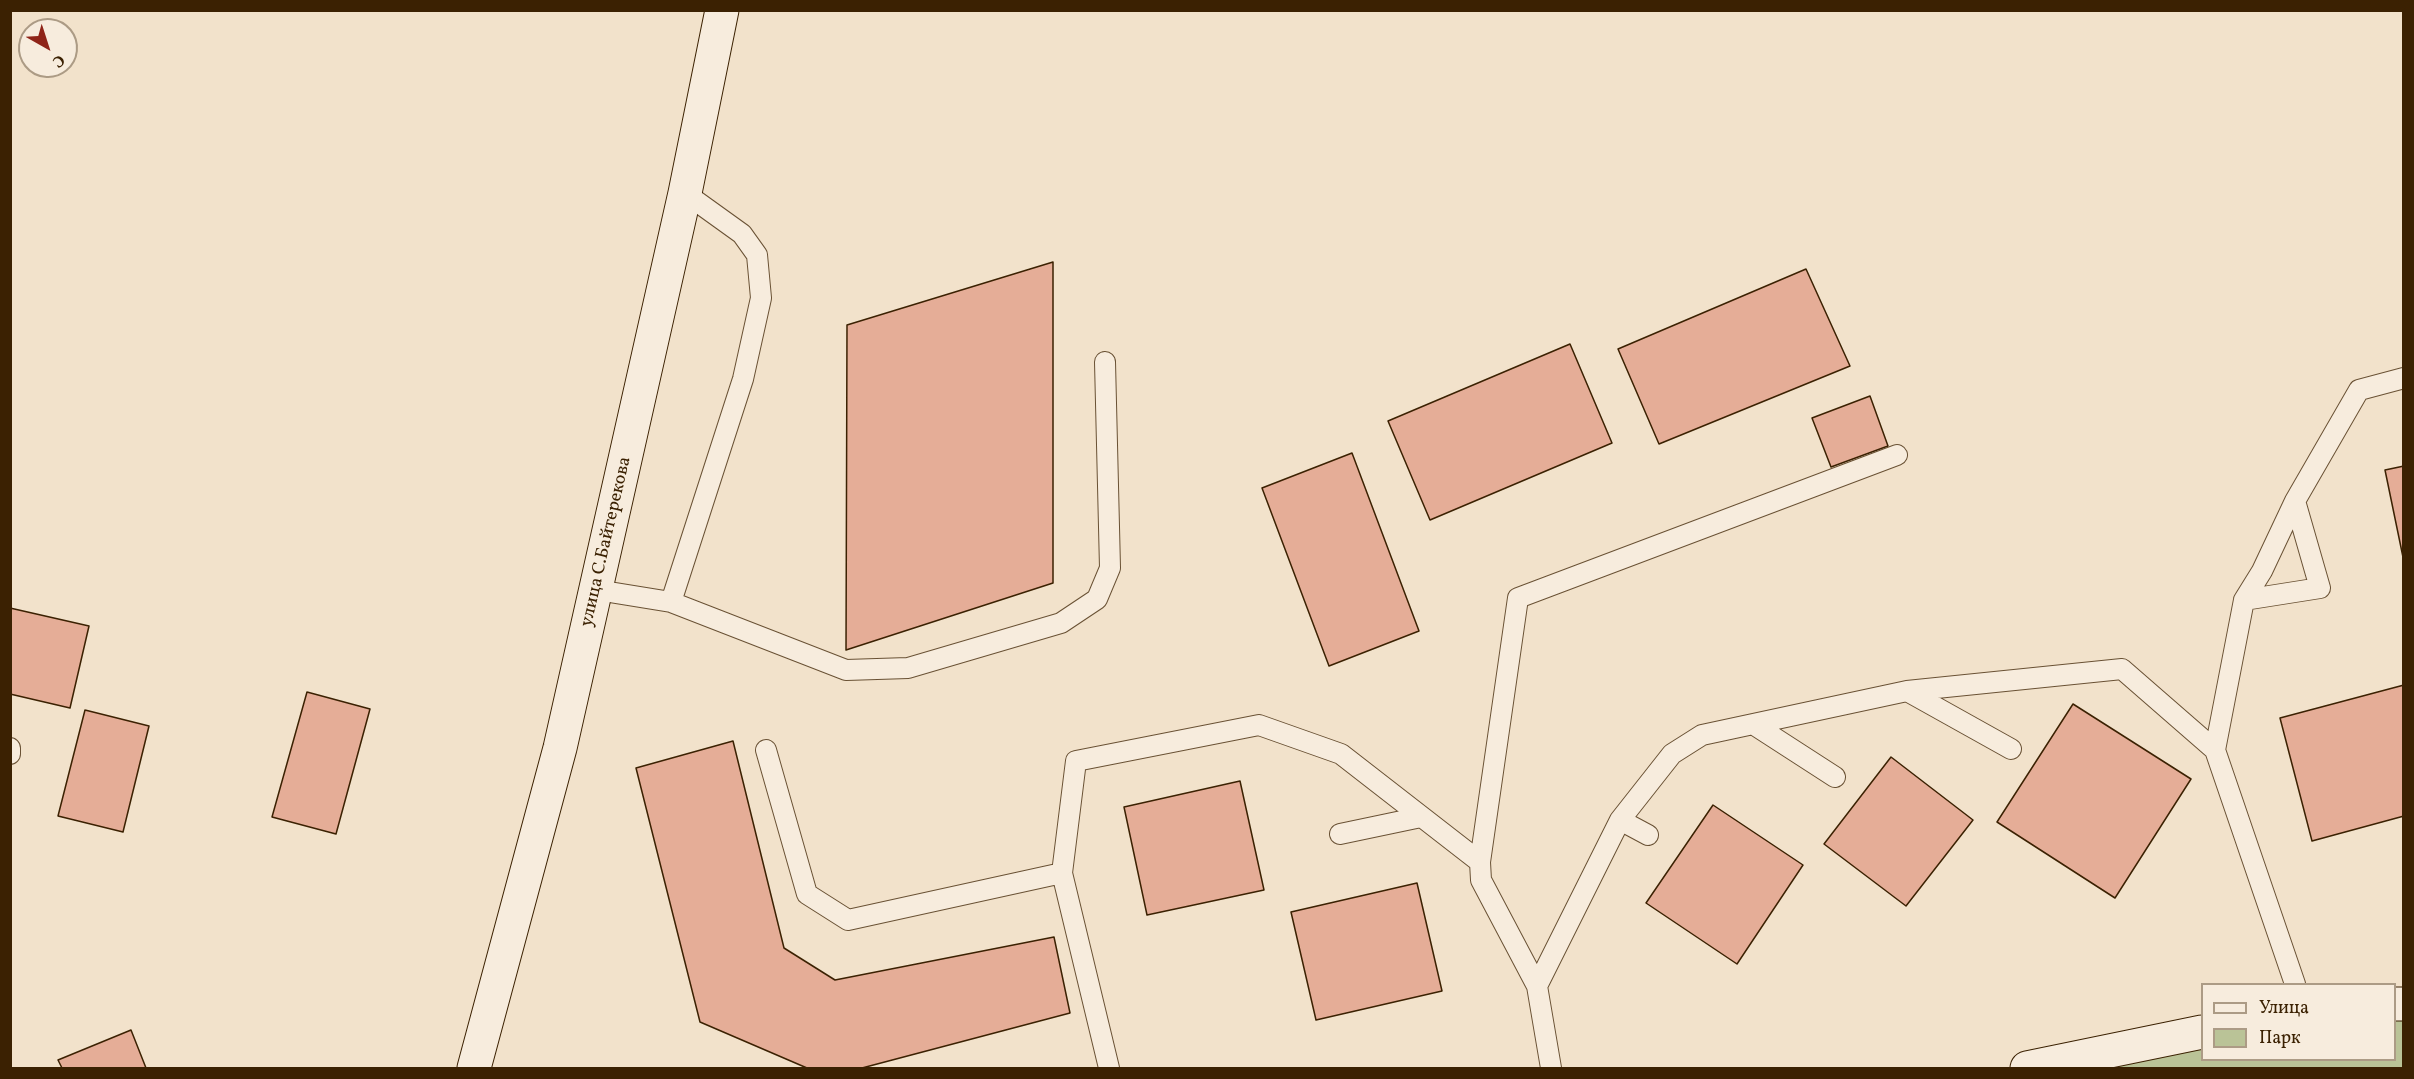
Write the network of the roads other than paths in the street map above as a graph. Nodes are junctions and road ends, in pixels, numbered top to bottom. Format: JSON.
{"nodes":[{"id":1,"x":722,"y":10,"type":"edge"},
{"id":2,"x":685,"y":193,"type":"junction"},
{"id":3,"x":1105,"y":362,"type":"dead end"},
{"id":4,"x":2403,"y":378,"type":"edge"},
{"id":5,"x":1897,"y":455,"type":"dead end"},
{"id":6,"x":2295,"y":501,"type":"junction"},
{"id":7,"x":597,"y":590,"type":"junction"},
{"id":8,"x":2244,"y":600,"type":"junction"},
{"id":9,"x":671,"y":603,"type":"junction"},
{"id":10,"x":1907,"y":691,"type":"junction"},
{"id":11,"x":1753,"y":724,"type":"junction"},
{"id":12,"x":10,"y":748,"type":"edge"},
{"id":13,"x":2011,"y":749,"type":"dead end"},
{"id":14,"x":766,"y":750,"type":"dead end"},
{"id":15,"x":2215,"y":750,"type":"junction"},
{"id":16,"x":10,"y":754,"type":"edge"},
{"id":17,"x":1835,"y":777,"type":"dead end"},
{"id":18,"x":1421,"y":817,"type":"junction"},
{"id":19,"x":1620,"y":820,"type":"junction"},
{"id":20,"x":1340,"y":834,"type":"dead end"},
{"id":21,"x":1648,"y":835,"type":"dead end"},
{"id":22,"x":1480,"y":862,"type":"junction"},
{"id":23,"x":1062,"y":873,"type":"junction"},
{"id":24,"x":2295,"y":983,"type":"edge"},
{"id":25,"x":1537,"y":986,"type":"junction"},
{"id":26,"x":2201,"y":1032,"type":"edge"},
{"id":27,"x":474,"y":1068,"type":"edge"},
{"id":28,"x":1109,"y":1068,"type":"edge"},
{"id":29,"x":1551,"y":1068,"type":"edge"},
{"id":30,"x":2027,"y":1068,"type":"edge"}],
"edges":[{"from":1,"to":2,"type":"main road","name":"улица С.Байтерекова"},
{"from":2,"to":7,"type":"main road","name":"улица С.Байтерекова"},
{"from":2,"to":9,"type":"lane"},
{"from":3,"to":9,"type":"lane"},
{"from":4,"to":6,"type":"lane"},
{"from":5,"to":22,"type":"lane"},
{"from":6,"to":8,"type":"lane"},
{"from":6,"to":8,"type":"lane"},
{"from":7,"to":9,"type":"lane"},
{"from":7,"to":27,"type":"main road","name":"улица С.Байтерекова"},
{"from":8,"to":15,"type":"lane"},
{"from":10,"to":11,"type":"lane"},
{"from":10,"to":13,"type":"lane"},
{"from":10,"to":15,"type":"lane"},
{"from":11,"to":17,"type":"lane"},
{"from":11,"to":19,"type":"lane"},
{"from":12,"to":16,"type":"lane"},
{"from":14,"to":23,"type":"lane"},
{"from":15,"to":24,"type":"lane"},
{"from":18,"to":20,"type":"lane"},
{"from":18,"to":22,"type":"lane"},
{"from":18,"to":23,"type":"lane"},
{"from":19,"to":21,"type":"lane"},
{"from":19,"to":25,"type":"lane"},
{"from":22,"to":25,"type":"lane"},
{"from":23,"to":28,"type":"lane"},
{"from":25,"to":29,"type":"lane"},
{"from":26,"to":30,"type":"main road"}]}
